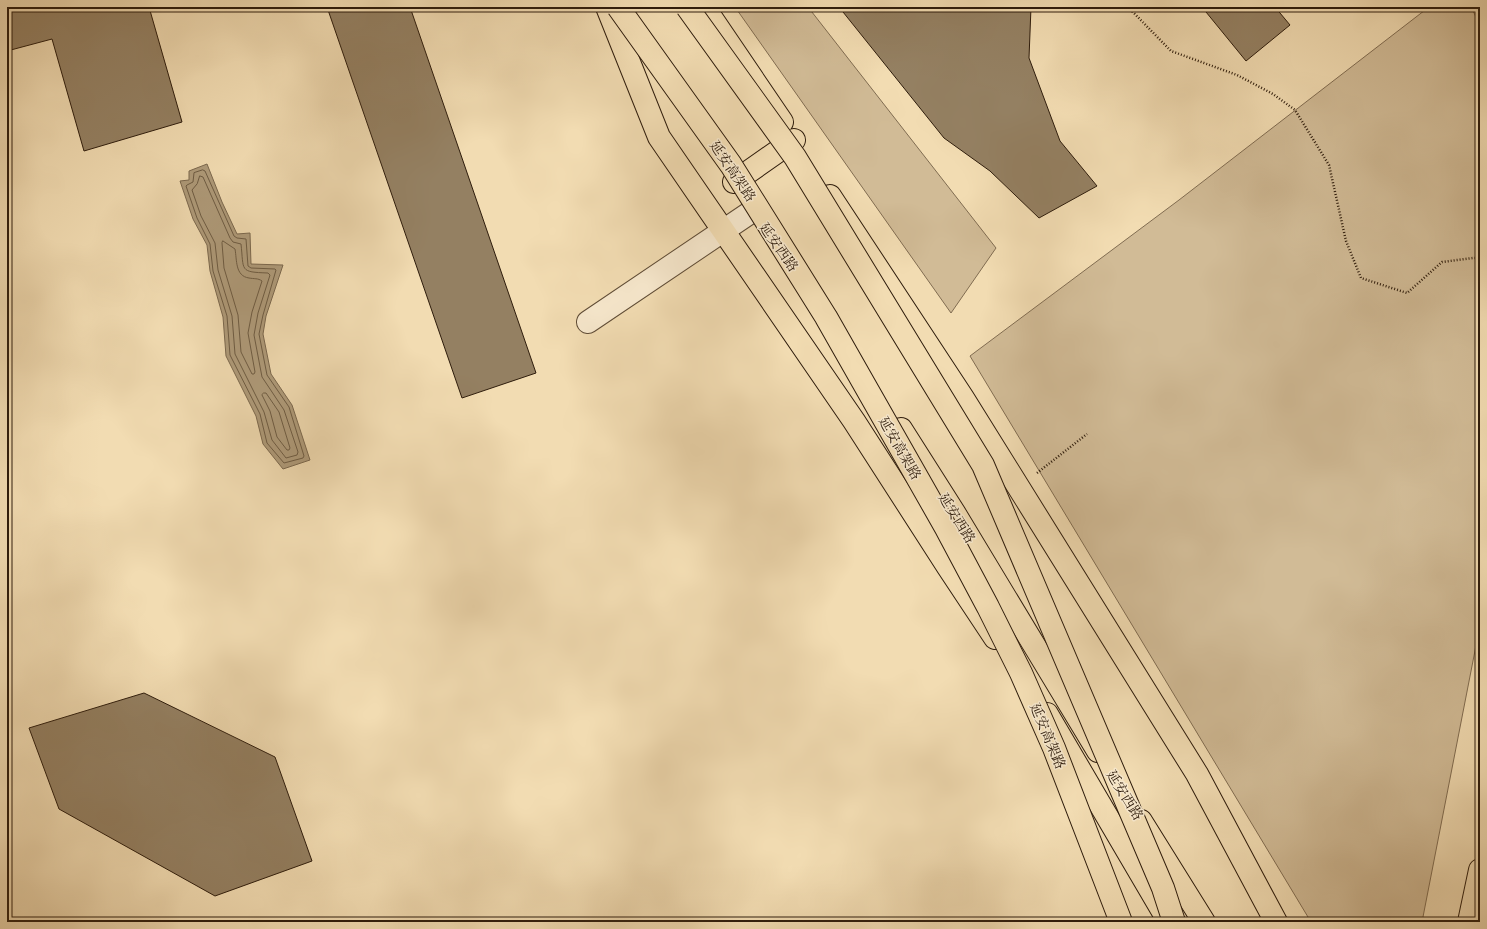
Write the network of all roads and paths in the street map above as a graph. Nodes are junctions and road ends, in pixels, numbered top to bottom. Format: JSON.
{"nodes":[{"id":1,"x":608,"y":7,"type":"edge"},
{"id":2,"x":618,"y":7,"type":"edge"},
{"id":3,"x":687,"y":7,"type":"edge"},
{"id":4,"x":704,"y":7,"type":"edge"},
{"id":5,"x":1128,"y":7,"type":"edge"},
{"id":6,"x":794,"y":140,"type":"junction"},
{"id":7,"x":734,"y":182,"type":"junction"},
{"id":8,"x":754,"y":210,"type":"junction"},
{"id":9,"x":723,"y":230,"type":"junction"},
{"id":10,"x":1480,"y":258,"type":"edge"},
{"id":11,"x":588,"y":322,"type":"dead end"},
{"id":12,"x":1087,"y":434,"type":"dead end"},
{"id":13,"x":1018,"y":487,"type":"junction"},
{"id":14,"x":1480,"y":870,"type":"edge"},
{"id":15,"x":1121,"y":922,"type":"edge"},
{"id":16,"x":1169,"y":922,"type":"edge"},
{"id":17,"x":1174,"y":922,"type":"edge"},
{"id":18,"x":1204,"y":922,"type":"edge"},
{"id":19,"x":1276,"y":922,"type":"edge"},
{"id":20,"x":1469,"y":922,"type":"edge"}],
"edges":[{"from":1,"to":7,"type":"main road","name":"延安西路"},
{"from":1,"to":9,"type":"main road","name":"延安西路"},
{"from":2,"to":15,"type":"main road","name":"延安高架路","bridge":true},
{"from":3,"to":17,"type":"main road","bridge":true},
{"from":4,"to":6,"type":"main road"},
{"from":5,"to":10,"type":"path"},
{"from":6,"to":7,"type":"main road"},
{"from":6,"to":13,"type":"main road"},
{"from":7,"to":8,"type":"main road","name":"延安西路"},
{"from":8,"to":9,"type":"lane"},
{"from":8,"to":18,"type":"main road","name":"延安西路"},
{"from":9,"to":11,"type":"lane"},
{"from":9,"to":16,"type":"main road","name":"延安西路"},
{"from":12,"to":13,"type":"path"},
{"from":13,"to":19,"type":"main road"},
{"from":14,"to":20,"type":"main road"}]}
